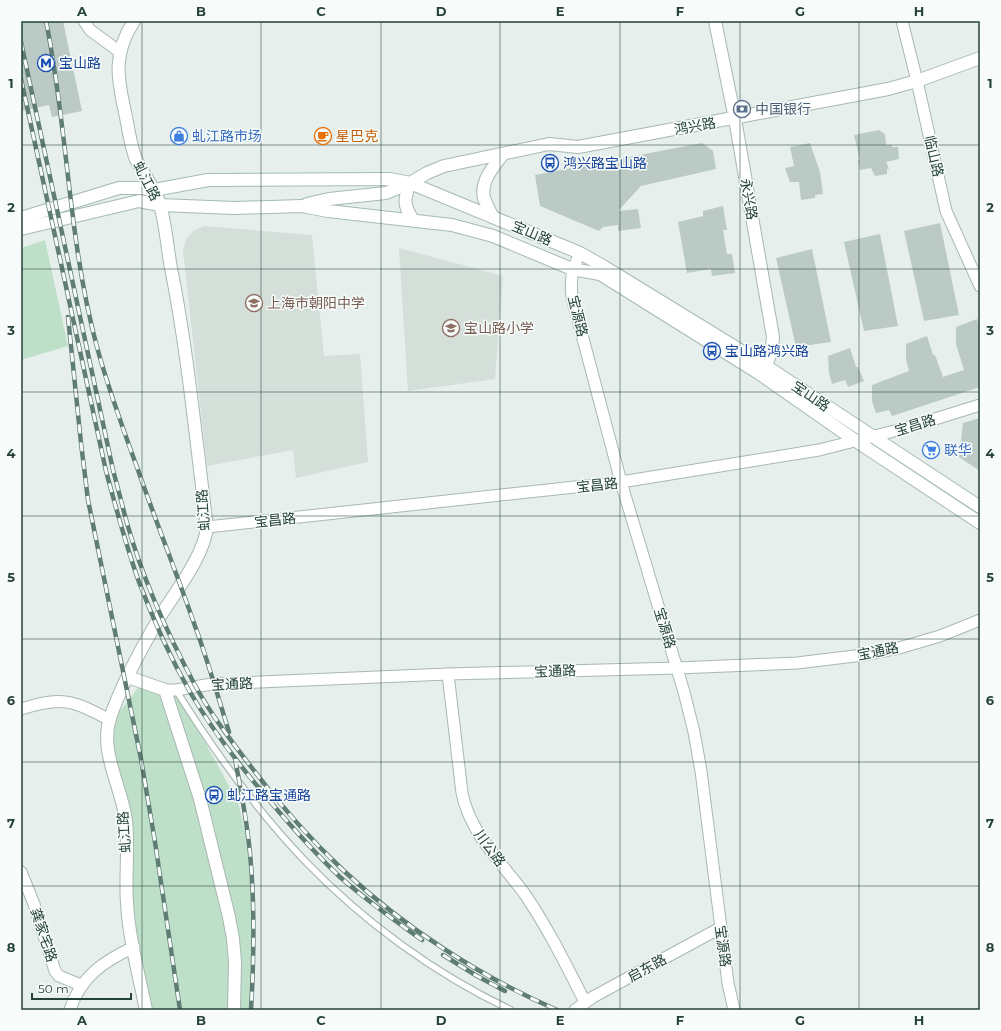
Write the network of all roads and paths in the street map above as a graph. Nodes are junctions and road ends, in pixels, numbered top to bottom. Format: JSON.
{"nodes":[{"id":1,"x":84,"y":21,"type":"edge"},
{"id":2,"x":134,"y":21,"type":"edge"},
{"id":3,"x":715,"y":21,"type":"edge"},
{"id":4,"x":902,"y":21,"type":"edge"},
{"id":5,"x":120,"y":52,"type":"junction"},
{"id":6,"x":980,"y":58,"type":"edge"},
{"id":7,"x":917,"y":81,"type":"junction"},
{"id":8,"x":734,"y":119,"type":"junction"},
{"id":9,"x":502,"y":155,"type":"junction"},
{"id":10,"x":410,"y":183,"type":"junction"},
{"id":11,"x":154,"y":190,"type":"junction"},
{"id":12,"x":160,"y":205,"type":"junction"},
{"id":13,"x":302,"y":206,"type":"junction"},
{"id":14,"x":492,"y":216,"type":"junction"},
{"id":15,"x":21,"y":218,"type":"edge"},
{"id":16,"x":413,"y":220,"type":"junction"},
{"id":17,"x":21,"y":229,"type":"edge"},
{"id":18,"x":580,"y":254,"type":"junction"},
{"id":19,"x":572,"y":270,"type":"junction"},
{"id":20,"x":980,"y":286,"type":"edge"},
{"id":21,"x":763,"y":370,"type":"junction"},
{"id":22,"x":980,"y":405,"type":"edge"},
{"id":23,"x":872,"y":437,"type":"junction"},
{"id":24,"x":856,"y":441,"type":"junction"},
{"id":25,"x":621,"y":482,"type":"junction"},
{"id":26,"x":980,"y":507,"type":"edge"},
{"id":27,"x":980,"y":523,"type":"edge"},
{"id":28,"x":206,"y":527,"type":"junction"},
{"id":29,"x":980,"y":620,"type":"edge"},
{"id":30,"x":677,"y":668,"type":"junction"},
{"id":31,"x":448,"y":674,"type":"junction"},
{"id":32,"x":128,"y":677,"type":"junction"},
{"id":33,"x":171,"y":690,"type":"junction"},
{"id":34,"x":21,"y":709,"type":"edge"},
{"id":35,"x":110,"y":720,"type":"junction"},
{"id":36,"x":21,"y":872,"type":"edge"},
{"id":37,"x":720,"y":928,"type":"junction"},
{"id":38,"x":134,"y":947,"type":"junction"},
{"id":39,"x":81,"y":984,"type":"junction"},
{"id":40,"x":581,"y":1007,"type":"edge"},
{"id":41,"x":70,"y":1010,"type":"edge"},
{"id":42,"x":146,"y":1010,"type":"edge"},
{"id":43,"x":234,"y":1010,"type":"edge"},
{"id":44,"x":512,"y":1010,"type":"edge"},
{"id":45,"x":734,"y":1010,"type":"edge"}],
"edges":[{"from":1,"to":5,"type":"street"},
{"from":2,"to":5,"type":"street","name":"虬江路"},
{"from":3,"to":8,"type":"street","name":"永兴路"},
{"from":4,"to":7,"type":"street","name":"临山路"},
{"from":5,"to":11,"type":"street","name":"虬江路"},
{"from":6,"to":7,"type":"street","name":"鸿兴路"},
{"from":7,"to":8,"type":"street","name":"鸿兴路"},
{"from":7,"to":20,"type":"street","name":"临山路"},
{"from":8,"to":9,"type":"street","name":"鸿兴路"},
{"from":8,"to":21,"type":"street","name":"永兴路"},
{"from":9,"to":10,"type":"street","name":"鸿兴路"},
{"from":9,"to":14,"type":"street"},
{"from":10,"to":11,"type":"street","name":"宝山路"},
{"from":10,"to":13,"type":"street","name":"鸿兴路"},
{"from":10,"to":14,"type":"street","name":"宝山路"},
{"from":10,"to":16,"type":"street"},
{"from":11,"to":12,"type":"street","name":"虬江路"},
{"from":11,"to":15,"type":"street","name":"宝山路"},
{"from":12,"to":13,"type":"street","name":"宝山路"},
{"from":12,"to":17,"type":"street","name":"宝山路"},
{"from":12,"to":28,"type":"street","name":"虬江路"},
{"from":13,"to":16,"type":"street","name":"宝山路"},
{"from":14,"to":18,"type":"street","name":"宝山路"},
{"from":16,"to":19,"type":"street","name":"宝山路"},
{"from":18,"to":19,"type":"street","name":"宝源路"},
{"from":18,"to":21,"type":"street","name":"宝山路"},
{"from":19,"to":21,"type":"street","name":"宝山路"},
{"from":19,"to":25,"type":"street","name":"宝源路"},
{"from":21,"to":23,"type":"street","name":"宝山路"},
{"from":21,"to":24,"type":"street","name":"宝山路"},
{"from":22,"to":23,"type":"street","name":"宝昌路"},
{"from":23,"to":24,"type":"street","name":"宝昌路"},
{"from":23,"to":26,"type":"street","name":"宝山路"},
{"from":24,"to":25,"type":"street","name":"宝昌路"},
{"from":24,"to":27,"type":"street","name":"宝山路"},
{"from":25,"to":28,"type":"street","name":"宝昌路"},
{"from":25,"to":30,"type":"street","name":"宝源路"},
{"from":28,"to":32,"type":"street","name":"虬江路"},
{"from":29,"to":30,"type":"street","name":"宝通路"},
{"from":30,"to":31,"type":"street","name":"宝通路"},
{"from":30,"to":37,"type":"street","name":"宝源路"},
{"from":31,"to":33,"type":"street","name":"宝通路"},
{"from":31,"to":40,"type":"street","name":"川公路"},
{"from":32,"to":33,"type":"street","name":"宝通路"},
{"from":32,"to":35,"type":"street","name":"虬江路"},
{"from":33,"to":43,"type":"street"},
{"from":33,"to":44,"type":"lane"},
{"from":34,"to":35,"type":"street"},
{"from":35,"to":38,"type":"street","name":"虬江路"},
{"from":36,"to":39,"type":"street","name":"龚家宅路"},
{"from":37,"to":40,"type":"street","name":"启东路"},
{"from":37,"to":45,"type":"street","name":"宝源路"},
{"from":38,"to":39,"type":"street"},
{"from":38,"to":42,"type":"street","name":"虬江路"},
{"from":39,"to":41,"type":"street"}]}
